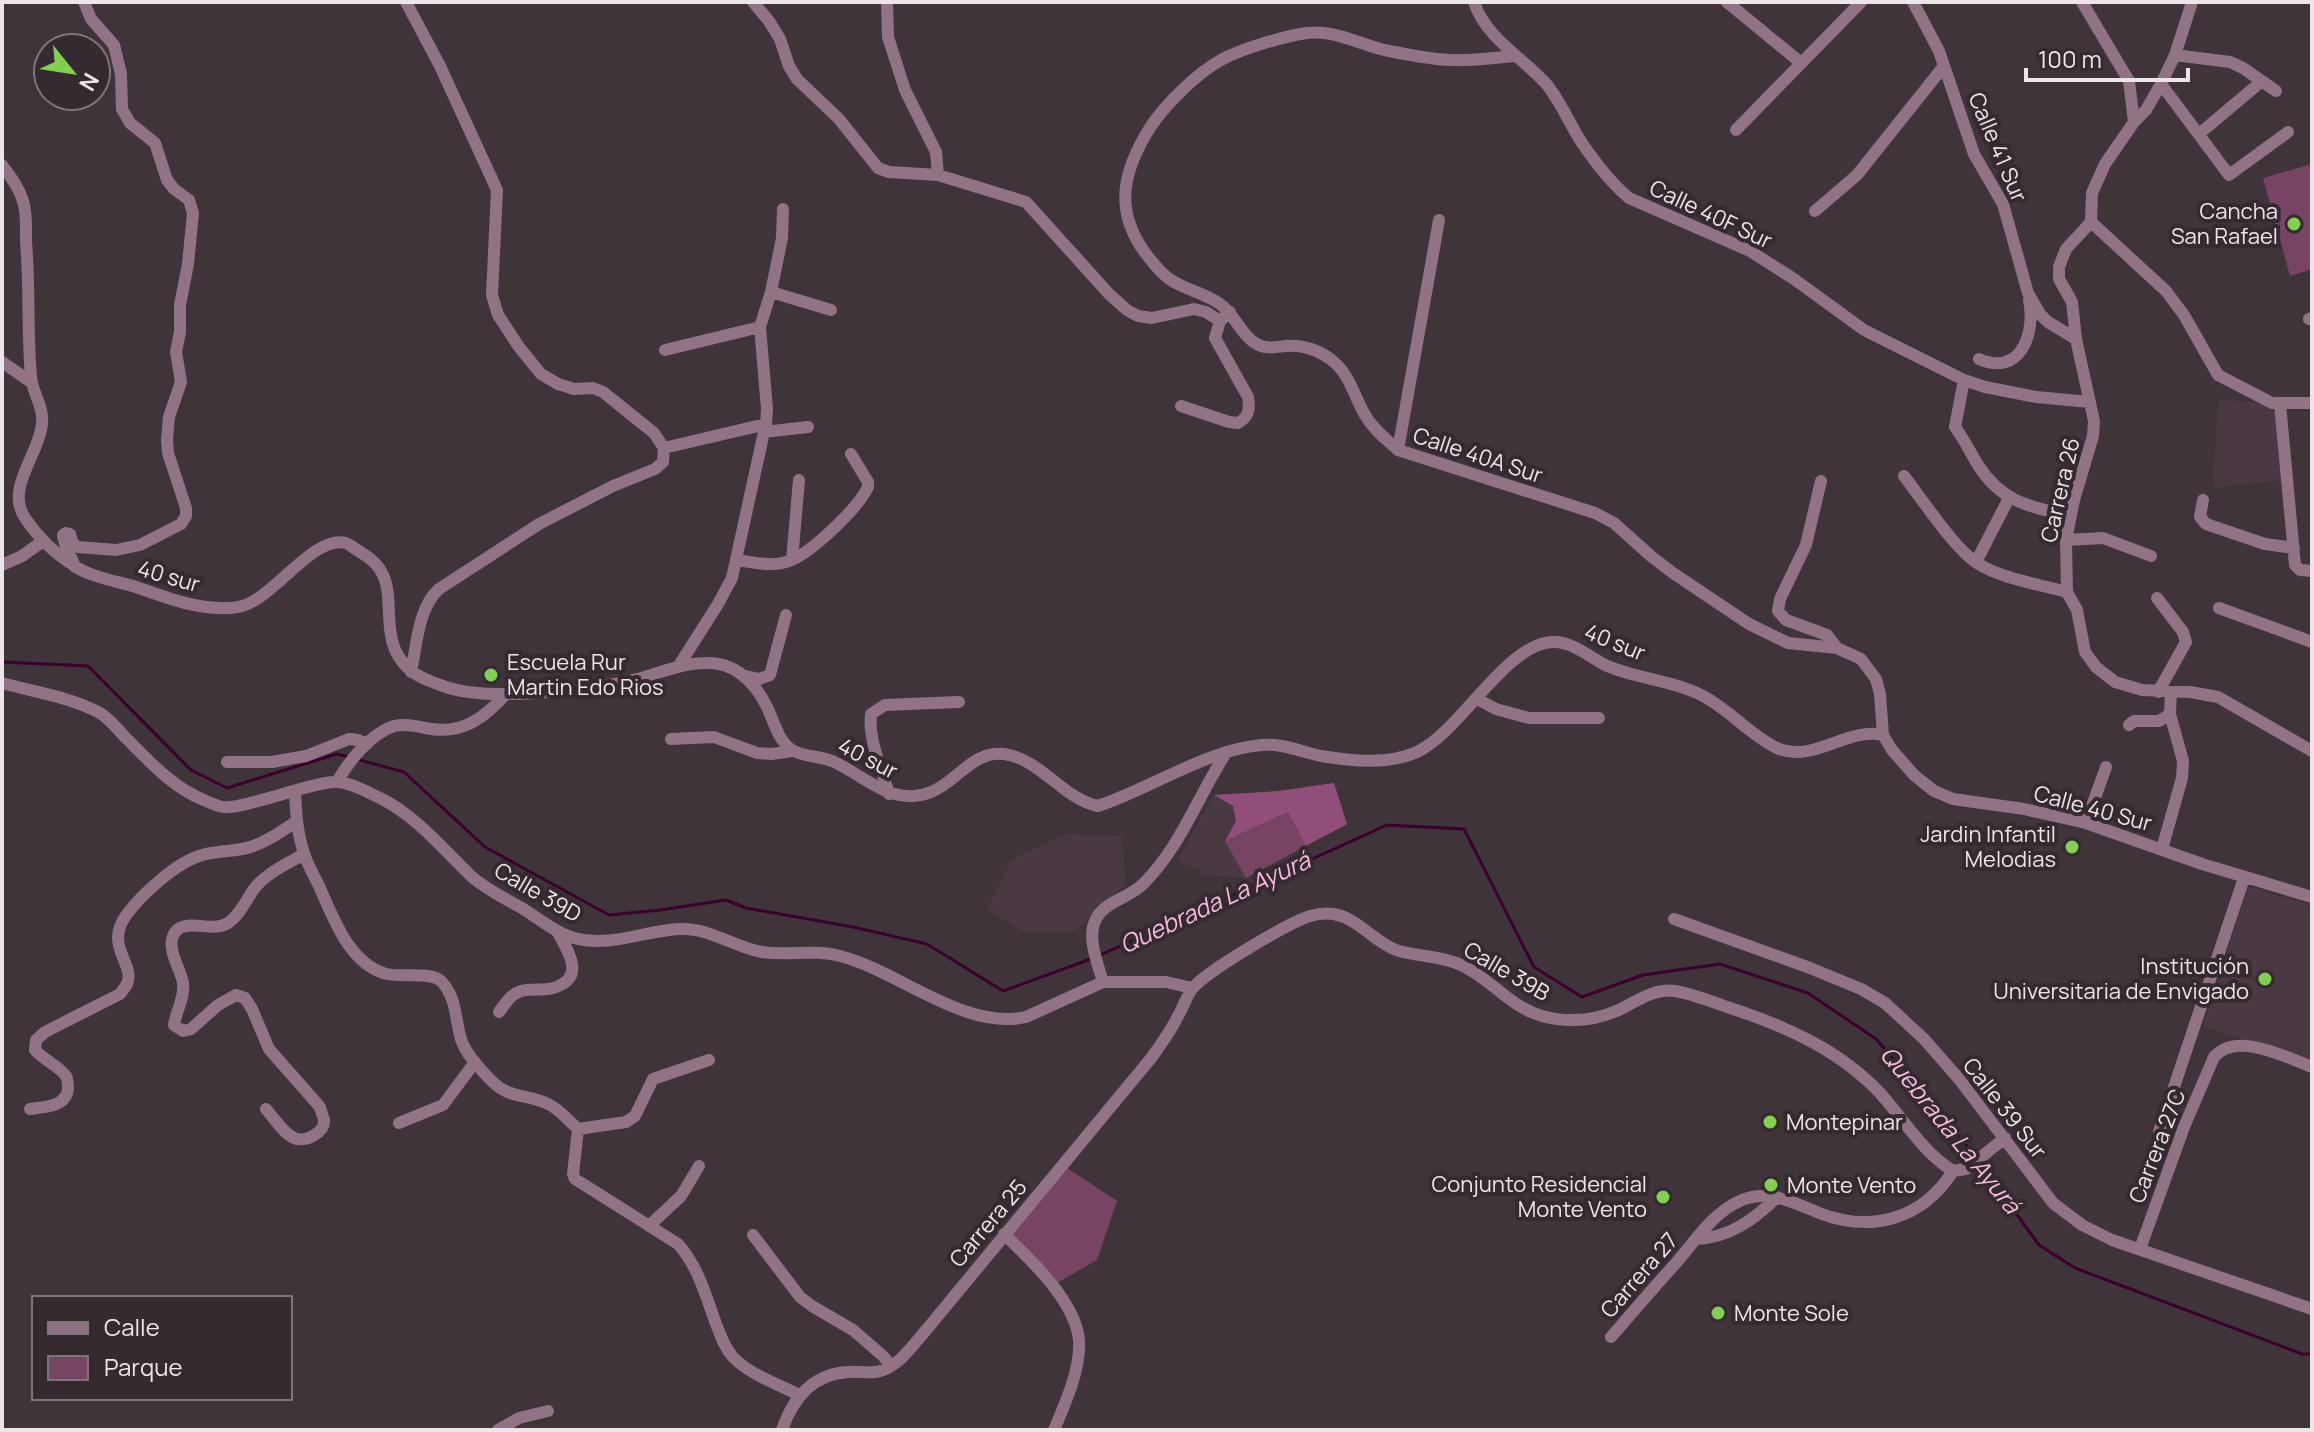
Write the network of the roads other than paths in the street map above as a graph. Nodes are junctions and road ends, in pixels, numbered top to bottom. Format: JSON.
{"nodes":[{"id":1,"x":84,"y":2,"type":"edge"},
{"id":2,"x":406,"y":2,"type":"edge"},
{"id":3,"x":753,"y":2,"type":"edge"},
{"id":4,"x":887,"y":2,"type":"edge"},
{"id":5,"x":1474,"y":2,"type":"edge"},
{"id":6,"x":1727,"y":2,"type":"edge"},
{"id":7,"x":1861,"y":2,"type":"edge"},
{"id":8,"x":1913,"y":2,"type":"edge"},
{"id":9,"x":2082,"y":2,"type":"edge"},
{"id":10,"x":2192,"y":2,"type":"edge"},
{"id":11,"x":2175,"y":55,"type":"junction"},
{"id":12,"x":1515,"y":56,"type":"junction"},
{"id":13,"x":1801,"y":63,"type":"junction"},
{"id":14,"x":1944,"y":66,"type":"junction"},
{"id":15,"x":2262,"y":81,"type":"junction"},
{"id":16,"x":2161,"y":84,"type":"junction"},
{"id":17,"x":2276,"y":91,"type":"dead end"},
{"id":18,"x":2134,"y":122,"type":"junction"},
{"id":19,"x":1736,"y":130,"type":"dead end"},
{"id":20,"x":2288,"y":132,"type":"dead end"},
{"id":21,"x":2199,"y":134,"type":"junction"},
{"id":22,"x":2,"y":165,"type":"edge"},
{"id":23,"x":938,"y":175,"type":"junction"},
{"id":24,"x":783,"y":209,"type":"dead end"},
{"id":25,"x":1815,"y":211,"type":"dead end"},
{"id":26,"x":1439,"y":220,"type":"dead end"},
{"id":27,"x":2091,"y":222,"type":"junction"},
{"id":28,"x":771,"y":292,"type":"junction"},
{"id":29,"x":2028,"y":293,"type":"junction"},
{"id":30,"x":831,"y":310,"type":"dead end"},
{"id":31,"x":1225,"y":317,"type":"junction"},
{"id":32,"x":760,"y":327,"type":"junction"},
{"id":33,"x":2076,"y":339,"type":"junction"},
{"id":34,"x":665,"y":350,"type":"dead end"},
{"id":35,"x":1979,"y":359,"type":"dead end"},
{"id":36,"x":2,"y":362,"type":"edge"},
{"id":37,"x":1964,"y":380,"type":"junction"},
{"id":38,"x":31,"y":382,"type":"junction"},
{"id":39,"x":2090,"y":402,"type":"junction"},
{"id":40,"x":2312,"y":403,"type":"edge"},
{"id":41,"x":2280,"y":404,"type":"junction"},
{"id":42,"x":1181,"y":406,"type":"dead end"},
{"id":43,"x":808,"y":427,"type":"dead end"},
{"id":44,"x":765,"y":428,"type":"junction"},
{"id":45,"x":664,"y":448,"type":"junction"},
{"id":46,"x":1398,"y":450,"type":"junction"},
{"id":47,"x":851,"y":454,"type":"dead end"},
{"id":48,"x":1904,"y":476,"type":"dead end"},
{"id":49,"x":799,"y":480,"type":"dead end"},
{"id":50,"x":1821,"y":481,"type":"dead end"},
{"id":51,"x":2009,"y":498,"type":"junction"},
{"id":52,"x":2203,"y":500,"type":"dead end"},
{"id":53,"x":2071,"y":516,"type":"junction"},
{"id":54,"x":2066,"y":540,"type":"junction"},
{"id":55,"x":43,"y":541,"type":"junction"},
{"id":56,"x":2294,"y":548,"type":"junction"},
{"id":57,"x":2151,"y":556,"type":"dead end"},
{"id":58,"x":737,"y":560,"type":"junction"},
{"id":59,"x":792,"y":560,"type":"junction"},
{"id":60,"x":1976,"y":562,"type":"junction"},
{"id":61,"x":2,"y":565,"type":"edge"},
{"id":62,"x":75,"y":567,"type":"junction"},
{"id":63,"x":2310,"y":571,"type":"edge"},
{"id":64,"x":2067,"y":592,"type":"junction"},
{"id":65,"x":2157,"y":598,"type":"dead end"},
{"id":66,"x":2219,"y":608,"type":"dead end"},
{"id":67,"x":786,"y":615,"type":"dead end"},
{"id":68,"x":2312,"y":642,"type":"edge"},
{"id":69,"x":1837,"y":648,"type":"junction"},
{"id":70,"x":678,"y":667,"type":"junction"},
{"id":71,"x":411,"y":672,"type":"junction"},
{"id":72,"x":744,"y":676,"type":"junction"},
{"id":73,"x":2,"y":683,"type":"edge"},
{"id":74,"x":2164,"y":692,"type":"junction"},
{"id":75,"x":506,"y":694,"type":"junction"},
{"id":76,"x":1477,"y":699,"type":"junction"},
{"id":77,"x":959,"y":702,"type":"dead end"},
{"id":78,"x":2170,"y":714,"type":"junction"},
{"id":79,"x":1599,"y":718,"type":"dead end"},
{"id":80,"x":2129,"y":725,"type":"dead end"},
{"id":81,"x":1883,"y":735,"type":"junction"},
{"id":82,"x":671,"y":739,"type":"dead end"},
{"id":83,"x":364,"y":747,"type":"junction"},
{"id":84,"x":793,"y":751,"type":"junction"},
{"id":85,"x":2312,"y":751,"type":"edge"},
{"id":86,"x":1226,"y":753,"type":"junction"},
{"id":87,"x":227,"y":762,"type":"dead end"},
{"id":88,"x":2106,"y":767,"type":"dead end"},
{"id":89,"x":337,"y":782,"type":"junction"},
{"id":90,"x":295,"y":792,"type":"junction"},
{"id":91,"x":889,"y":794,"type":"junction"},
{"id":92,"x":297,"y":821,"type":"junction"},
{"id":93,"x":2086,"y":823,"type":"junction"},
{"id":94,"x":2162,"y":849,"type":"junction"},
{"id":95,"x":304,"y":854,"type":"junction"},
{"id":96,"x":2244,"y":878,"type":"junction"},
{"id":97,"x":2312,"y":897,"type":"edge"},
{"id":98,"x":1674,"y":919,"type":"dead end"},
{"id":99,"x":557,"y":931,"type":"junction"},
{"id":100,"x":1103,"y":982,"type":"junction"},
{"id":101,"x":1192,"y":988,"type":"junction"},
{"id":102,"x":499,"y":1012,"type":"dead end"},
{"id":103,"x":709,"y":1060,"type":"dead end"},
{"id":104,"x":475,"y":1062,"type":"junction"},
{"id":105,"x":2312,"y":1067,"type":"edge"},
{"id":106,"x":30,"y":1109,"type":"dead end"},
{"id":107,"x":266,"y":1109,"type":"dead end"},
{"id":108,"x":2165,"y":1115,"type":"junction"},
{"id":109,"x":399,"y":1123,"type":"dead end"},
{"id":110,"x":2184,"y":1127,"type":"junction"},
{"id":111,"x":578,"y":1129,"type":"junction"},
{"id":112,"x":2159,"y":1132,"type":"dead end"},
{"id":113,"x":2005,"y":1138,"type":"junction"},
{"id":114,"x":699,"y":1166,"type":"dead end"},
{"id":115,"x":1959,"y":1170,"type":"junction"},
{"id":116,"x":1777,"y":1197,"type":"junction"},
{"id":117,"x":649,"y":1226,"type":"junction"},
{"id":118,"x":1004,"y":1234,"type":"junction"},
{"id":119,"x":753,"y":1235,"type":"dead end"},
{"id":120,"x":1696,"y":1239,"type":"junction"},
{"id":121,"x":2140,"y":1249,"type":"junction"},
{"id":122,"x":2312,"y":1309,"type":"edge"},
{"id":123,"x":1611,"y":1337,"type":"dead end"},
{"id":124,"x":891,"y":1366,"type":"junction"},
{"id":125,"x":799,"y":1395,"type":"junction"},
{"id":126,"x":548,"y":1411,"type":"dead end"},
{"id":127,"x":498,"y":1430,"type":"edge"},
{"id":128,"x":782,"y":1430,"type":"edge"},
{"id":129,"x":1054,"y":1430,"type":"edge"}],
"edges":[{"from":1,"to":62,"type":"street"},
{"from":2,"to":45,"type":"street"},
{"from":3,"to":23,"type":"street"},
{"from":4,"to":23,"type":"street"},
{"from":5,"to":12,"type":"street","name":"Calle 40F Sur"},
{"from":6,"to":13,"type":"street"},
{"from":7,"to":13,"type":"street"},
{"from":8,"to":14,"type":"street","name":"Calle 41 Sur"},
{"from":9,"to":18,"type":"street"},
{"from":10,"to":11,"type":"street"},
{"from":11,"to":15,"type":"street"},
{"from":11,"to":16,"type":"street"},
{"from":12,"to":31,"type":"street","name":"Calle 40A Sur"},
{"from":12,"to":37,"type":"street","name":"Calle 40F Sur"},
{"from":13,"to":19,"type":"street"},
{"from":14,"to":25,"type":"street"},
{"from":14,"to":29,"type":"street","name":"Calle 41 Sur"},
{"from":15,"to":17,"type":"street"},
{"from":15,"to":21,"type":"street"},
{"from":16,"to":18,"type":"street"},
{"from":16,"to":21,"type":"street"},
{"from":18,"to":27,"type":"street"},
{"from":20,"to":21,"type":"street"},
{"from":22,"to":38,"type":"street"},
{"from":23,"to":31,"type":"street"},
{"from":24,"to":28,"type":"street"},
{"from":26,"to":46,"type":"street"},
{"from":27,"to":33,"type":"street","name":"Carrera 26"},
{"from":27,"to":41,"type":"street"},
{"from":28,"to":30,"type":"street"},
{"from":28,"to":32,"type":"street"},
{"from":29,"to":33,"type":"street","name":"Calle 41 Sur"},
{"from":29,"to":35,"type":"street"},
{"from":31,"to":42,"type":"street"},
{"from":31,"to":46,"type":"street","name":"Calle 40A Sur"},
{"from":32,"to":34,"type":"street"},
{"from":32,"to":44,"type":"street"},
{"from":33,"to":39,"type":"street","name":"Carrera 26"},
{"from":36,"to":38,"type":"street"},
{"from":37,"to":39,"type":"street","name":"Calle 40F Sur"},
{"from":37,"to":51,"type":"street"},
{"from":38,"to":55,"type":"street","name":"40 sur"},
{"from":39,"to":53,"type":"street","name":"Carrera 26"},
{"from":40,"to":41,"type":"street"},
{"from":41,"to":56,"type":"street"},
{"from":43,"to":44,"type":"street"},
{"from":44,"to":45,"type":"street"},
{"from":44,"to":58,"type":"street"},
{"from":45,"to":71,"type":"street"},
{"from":46,"to":69,"type":"street","name":"Calle 40A Sur"},
{"from":47,"to":59,"type":"street"},
{"from":48,"to":60,"type":"street"},
{"from":49,"to":59,"type":"street"},
{"from":50,"to":69,"type":"street"},
{"from":51,"to":53,"type":"street"},
{"from":51,"to":60,"type":"street"},
{"from":52,"to":56,"type":"street"},
{"from":53,"to":54,"type":"street","name":"Carrera 26"},
{"from":54,"to":57,"type":"street"},
{"from":54,"to":64,"type":"street","name":"Carrera 26"},
{"from":55,"to":61,"type":"street"},
{"from":55,"to":62,"type":"street","name":"40 sur"},
{"from":56,"to":63,"type":"street"},
{"from":58,"to":59,"type":"street"},
{"from":58,"to":70,"type":"street"},
{"from":60,"to":64,"type":"street"},
{"from":62,"to":71,"type":"street","name":"40 sur"},
{"from":64,"to":74,"type":"street","name":"Carrera 26"},
{"from":65,"to":74,"type":"street"},
{"from":66,"to":68,"type":"street"},
{"from":67,"to":72,"type":"street"},
{"from":69,"to":81,"type":"street","name":"Calle 40A Sur"},
{"from":70,"to":72,"type":"street"},
{"from":70,"to":75,"type":"street"},
{"from":71,"to":75,"type":"street"},
{"from":72,"to":84,"type":"street"},
{"from":73,"to":90,"type":"street"},
{"from":74,"to":78,"type":"street"},
{"from":74,"to":85,"type":"street"},
{"from":75,"to":83,"type":"street"},
{"from":76,"to":79,"type":"street"},
{"from":76,"to":81,"type":"street","name":"40 sur"},
{"from":76,"to":86,"type":"street","name":"40 sur"},
{"from":77,"to":91,"type":"street"},
{"from":78,"to":80,"type":"street"},
{"from":78,"to":94,"type":"street"},
{"from":81,"to":93,"type":"street","name":"Calle 40 Sur"},
{"from":82,"to":84,"type":"street","name":"40 sur"},
{"from":83,"to":87,"type":"street"},
{"from":83,"to":89,"type":"street"},
{"from":84,"to":91,"type":"street","name":"40 sur"},
{"from":86,"to":91,"type":"street","name":"40 sur"},
{"from":86,"to":100,"type":"street"},
{"from":88,"to":93,"type":"street"},
{"from":89,"to":90,"type":"street"},
{"from":89,"to":99,"type":"street","name":"Calle 39D"},
{"from":90,"to":92,"type":"street"},
{"from":92,"to":95,"type":"street"},
{"from":92,"to":106,"type":"street"},
{"from":93,"to":94,"type":"street","name":"Calle 40 Sur"},
{"from":94,"to":96,"type":"street","name":"Calle 40 Sur"},
{"from":95,"to":104,"type":"street"},
{"from":95,"to":107,"type":"street"},
{"from":96,"to":97,"type":"street","name":"Calle 40 Sur"},
{"from":96,"to":108,"type":"street"},
{"from":98,"to":113,"type":"street","name":"Calle 39 Sur"},
{"from":99,"to":100,"type":"street","name":"Calle 39D"},
{"from":99,"to":102,"type":"street"},
{"from":100,"to":101,"type":"street"},
{"from":101,"to":115,"type":"street","name":"Calle 39B"},
{"from":101,"to":118,"type":"street","name":"Carrera 25"},
{"from":103,"to":111,"type":"street"},
{"from":104,"to":109,"type":"street"},
{"from":104,"to":111,"type":"street"},
{"from":105,"to":110,"type":"street","name":"Carrera 27C"},
{"from":108,"to":110,"type":"street"},
{"from":108,"to":112,"type":"street"},
{"from":110,"to":121,"type":"street","name":"Carrera 27C"},
{"from":111,"to":117,"type":"street"},
{"from":113,"to":115,"type":"street","name":"Carrera 27"},
{"from":113,"to":121,"type":"street","name":"Calle 39 Sur"},
{"from":114,"to":117,"type":"street"},
{"from":115,"to":116,"type":"street","name":"Carrera 27"},
{"from":116,"to":120,"type":"street","name":"Carrera 27"},
{"from":116,"to":120,"type":"street","name":"Carrera 27"},
{"from":117,"to":125,"type":"street"},
{"from":118,"to":124,"type":"street","name":"Carrera 25"},
{"from":118,"to":129,"type":"street"},
{"from":119,"to":124,"type":"street"},
{"from":120,"to":123,"type":"street","name":"Carrera 27"},
{"from":121,"to":122,"type":"street","name":"Calle 39 Sur"},
{"from":124,"to":125,"type":"street"},
{"from":125,"to":128,"type":"street"},
{"from":126,"to":127,"type":"street"}]}
